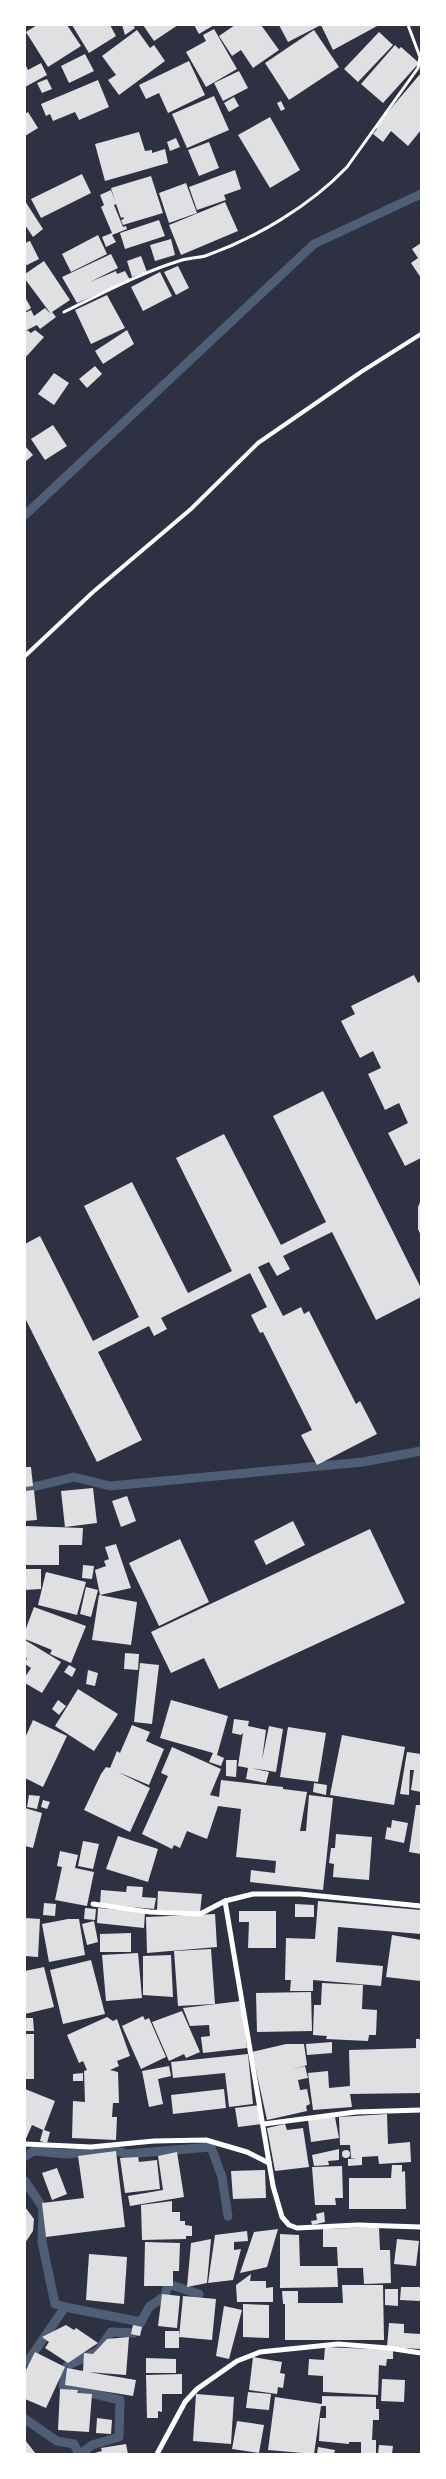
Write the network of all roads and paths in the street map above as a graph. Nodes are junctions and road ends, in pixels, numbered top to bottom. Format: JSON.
{"nodes":[{"id":1,"x":408,"y":25,"type":"edge"},
{"id":2,"x":64,"y":312,"type":"dead end"},
{"id":3,"x":421,"y":334,"type":"edge"},
{"id":4,"x":25,"y":656,"type":"edge"},
{"id":5,"x":225,"y":1901,"type":"junction"},
{"id":6,"x":93,"y":1904,"type":"dead end"},
{"id":7,"x":421,"y":1906,"type":"edge"},
{"id":8,"x":421,"y":2110,"type":"edge"},
{"id":9,"x":264,"y":2124,"type":"junction"},
{"id":10,"x":25,"y":2144,"type":"edge"},
{"id":11,"x":269,"y":2163,"type":"junction"},
{"id":12,"x":421,"y":2227,"type":"edge"},
{"id":13,"x":421,"y":2353,"type":"edge"},
{"id":14,"x":157,"y":2454,"type":"edge"}],
"edges":[{"from":1,"to":2,"type":"path"},
{"from":3,"to":4,"type":"lane"},
{"from":5,"to":6,"type":"street"},
{"from":5,"to":7,"type":"street"},
{"from":5,"to":9,"type":"street"},
{"from":8,"to":9,"type":"street"},
{"from":9,"to":11,"type":"street"},
{"from":10,"to":11,"type":"street"},
{"from":11,"to":12,"type":"street"},
{"from":13,"to":14,"type":"street"}]}
